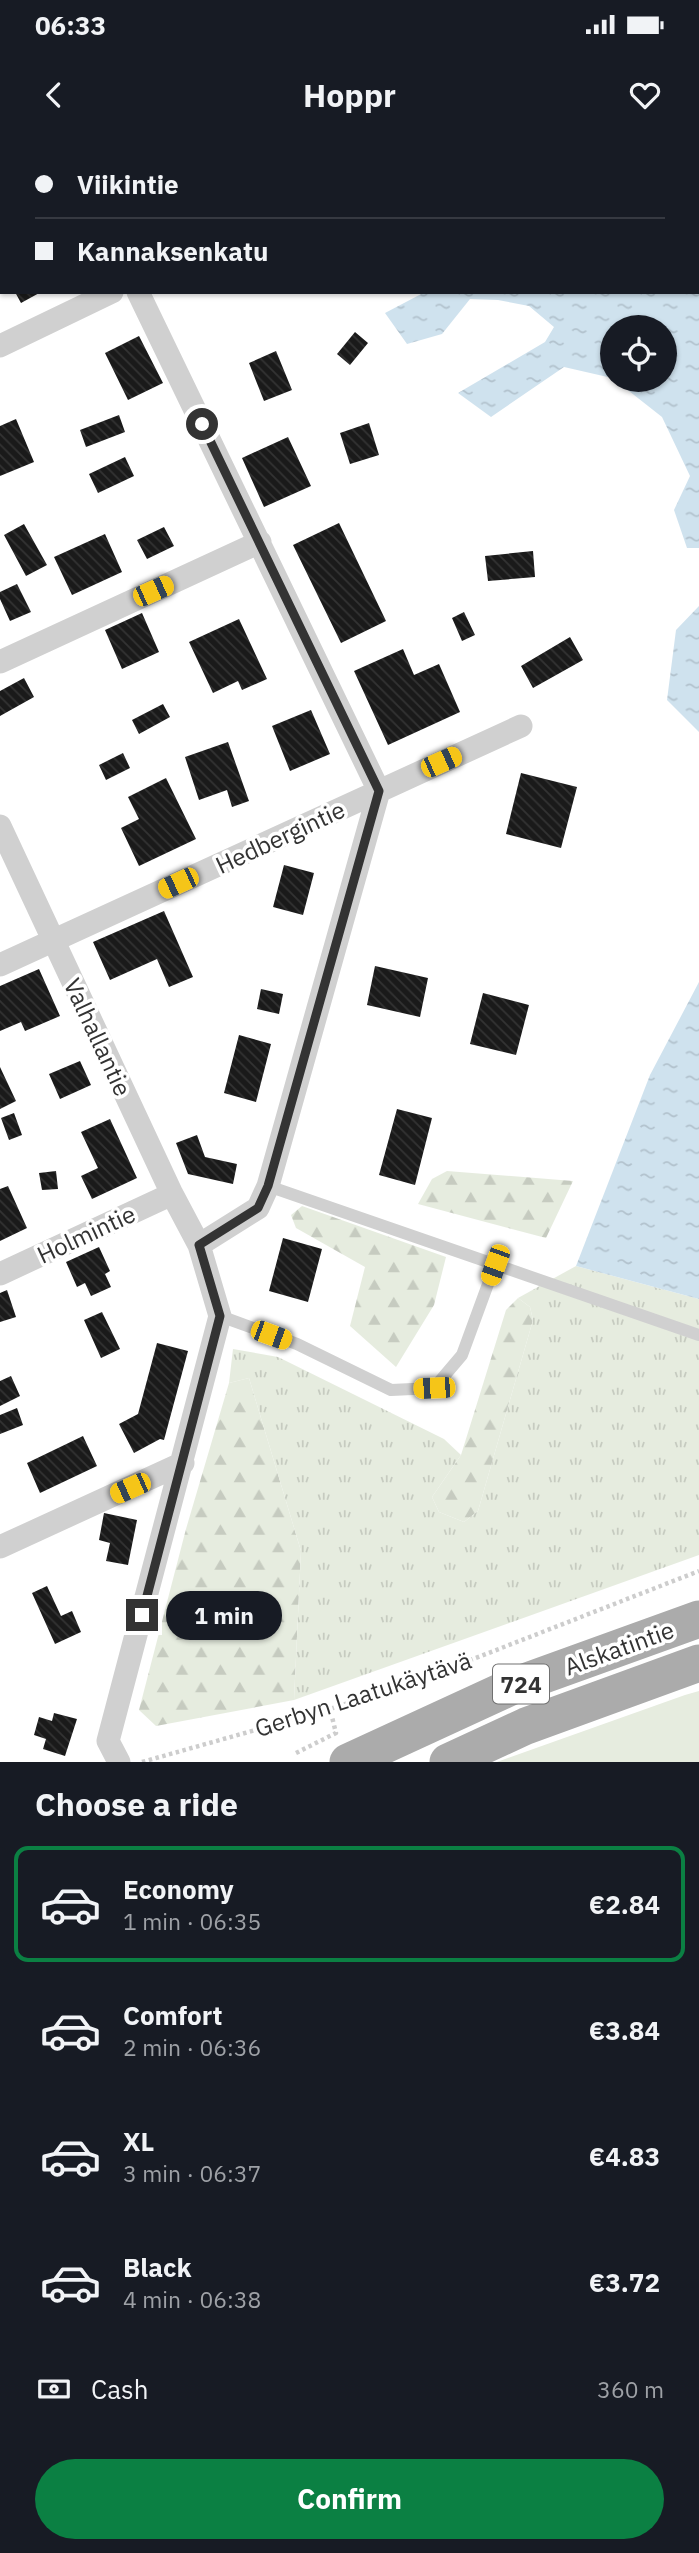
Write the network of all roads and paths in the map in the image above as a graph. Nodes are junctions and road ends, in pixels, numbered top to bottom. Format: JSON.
{"nodes":[{"id":1,"x":108,"y":294,"type":"edge"},
{"id":2,"x":139,"y":294,"type":"edge"},
{"id":3,"x":0,"y":346,"type":"edge"},
{"id":4,"x":260,"y":542,"type":"junction"},
{"id":5,"x":0,"y":662,"type":"edge"},
{"id":6,"x":521,"y":726,"type":"dead end"},
{"id":7,"x":379,"y":791,"type":"junction"},
{"id":8,"x":0,"y":827,"type":"edge"},
{"id":9,"x":53,"y":941,"type":"junction"},
{"id":10,"x":0,"y":965,"type":"edge"},
{"id":11,"x":268,"y":1186,"type":"junction"},
{"id":12,"x":172,"y":1194,"type":"junction"},
{"id":13,"x":199,"y":1245,"type":"junction"},
{"id":14,"x":495,"y":1265,"type":"junction"},
{"id":15,"x":0,"y":1274,"type":"edge"},
{"id":16,"x":220,"y":1316,"type":"junction"},
{"id":17,"x":699,"y":1335,"type":"edge"},
{"id":18,"x":183,"y":1463,"type":"junction"},
{"id":19,"x":0,"y":1546,"type":"edge"},
{"id":20,"x":699,"y":1571,"type":"edge"},
{"id":21,"x":699,"y":1619,"type":"edge"},
{"id":22,"x":699,"y":1663,"type":"edge"},
{"id":23,"x":330,"y":1709,"type":"junction"},
{"id":24,"x":296,"y":1753,"type":"dead end"},
{"id":25,"x":119,"y":1762,"type":"edge"},
{"id":26,"x":142,"y":1762,"type":"edge"},
{"id":27,"x":348,"y":1762,"type":"edge"},
{"id":28,"x":448,"y":1762,"type":"edge"}],
"edges":[{"from":1,"to":3,"type":"street"},
{"from":2,"to":4,"type":"street"},
{"from":4,"to":5,"type":"street"},
{"from":4,"to":7,"type":"street"},
{"from":6,"to":7,"type":"street","name":"Hedbergintie"},
{"from":7,"to":9,"type":"street","name":"Hedbergintie"},
{"from":7,"to":11,"type":"street"},
{"from":8,"to":9,"type":"street","name":"Valhallantie"},
{"from":9,"to":10,"type":"street","name":"Hedbergintie"},
{"from":9,"to":12,"type":"street","name":"Valhallantie"},
{"from":11,"to":13,"type":"street"},
{"from":11,"to":14,"type":"lane"},
{"from":12,"to":13,"type":"street","name":"Valhallantie"},
{"from":12,"to":15,"type":"street","name":"Holmintie"},
{"from":13,"to":16,"type":"street","name":"Valhallantie"},
{"from":14,"to":16,"type":"lane"},
{"from":14,"to":17,"type":"lane"},
{"from":16,"to":18,"type":"street"},
{"from":18,"to":19,"type":"street"},
{"from":18,"to":25,"type":"street"},
{"from":20,"to":23,"type":"path","name":"Gerbyn Laatukäytävä"},
{"from":21,"to":27,"type":"main road","name":"Alskatintie","number":"724"},
{"from":22,"to":28,"type":"main road","name":"Alskatintie","number":"724"},
{"from":23,"to":24,"type":"path"},
{"from":23,"to":26,"type":"path","name":"Gerbyn Laatukäytävä"}]}
